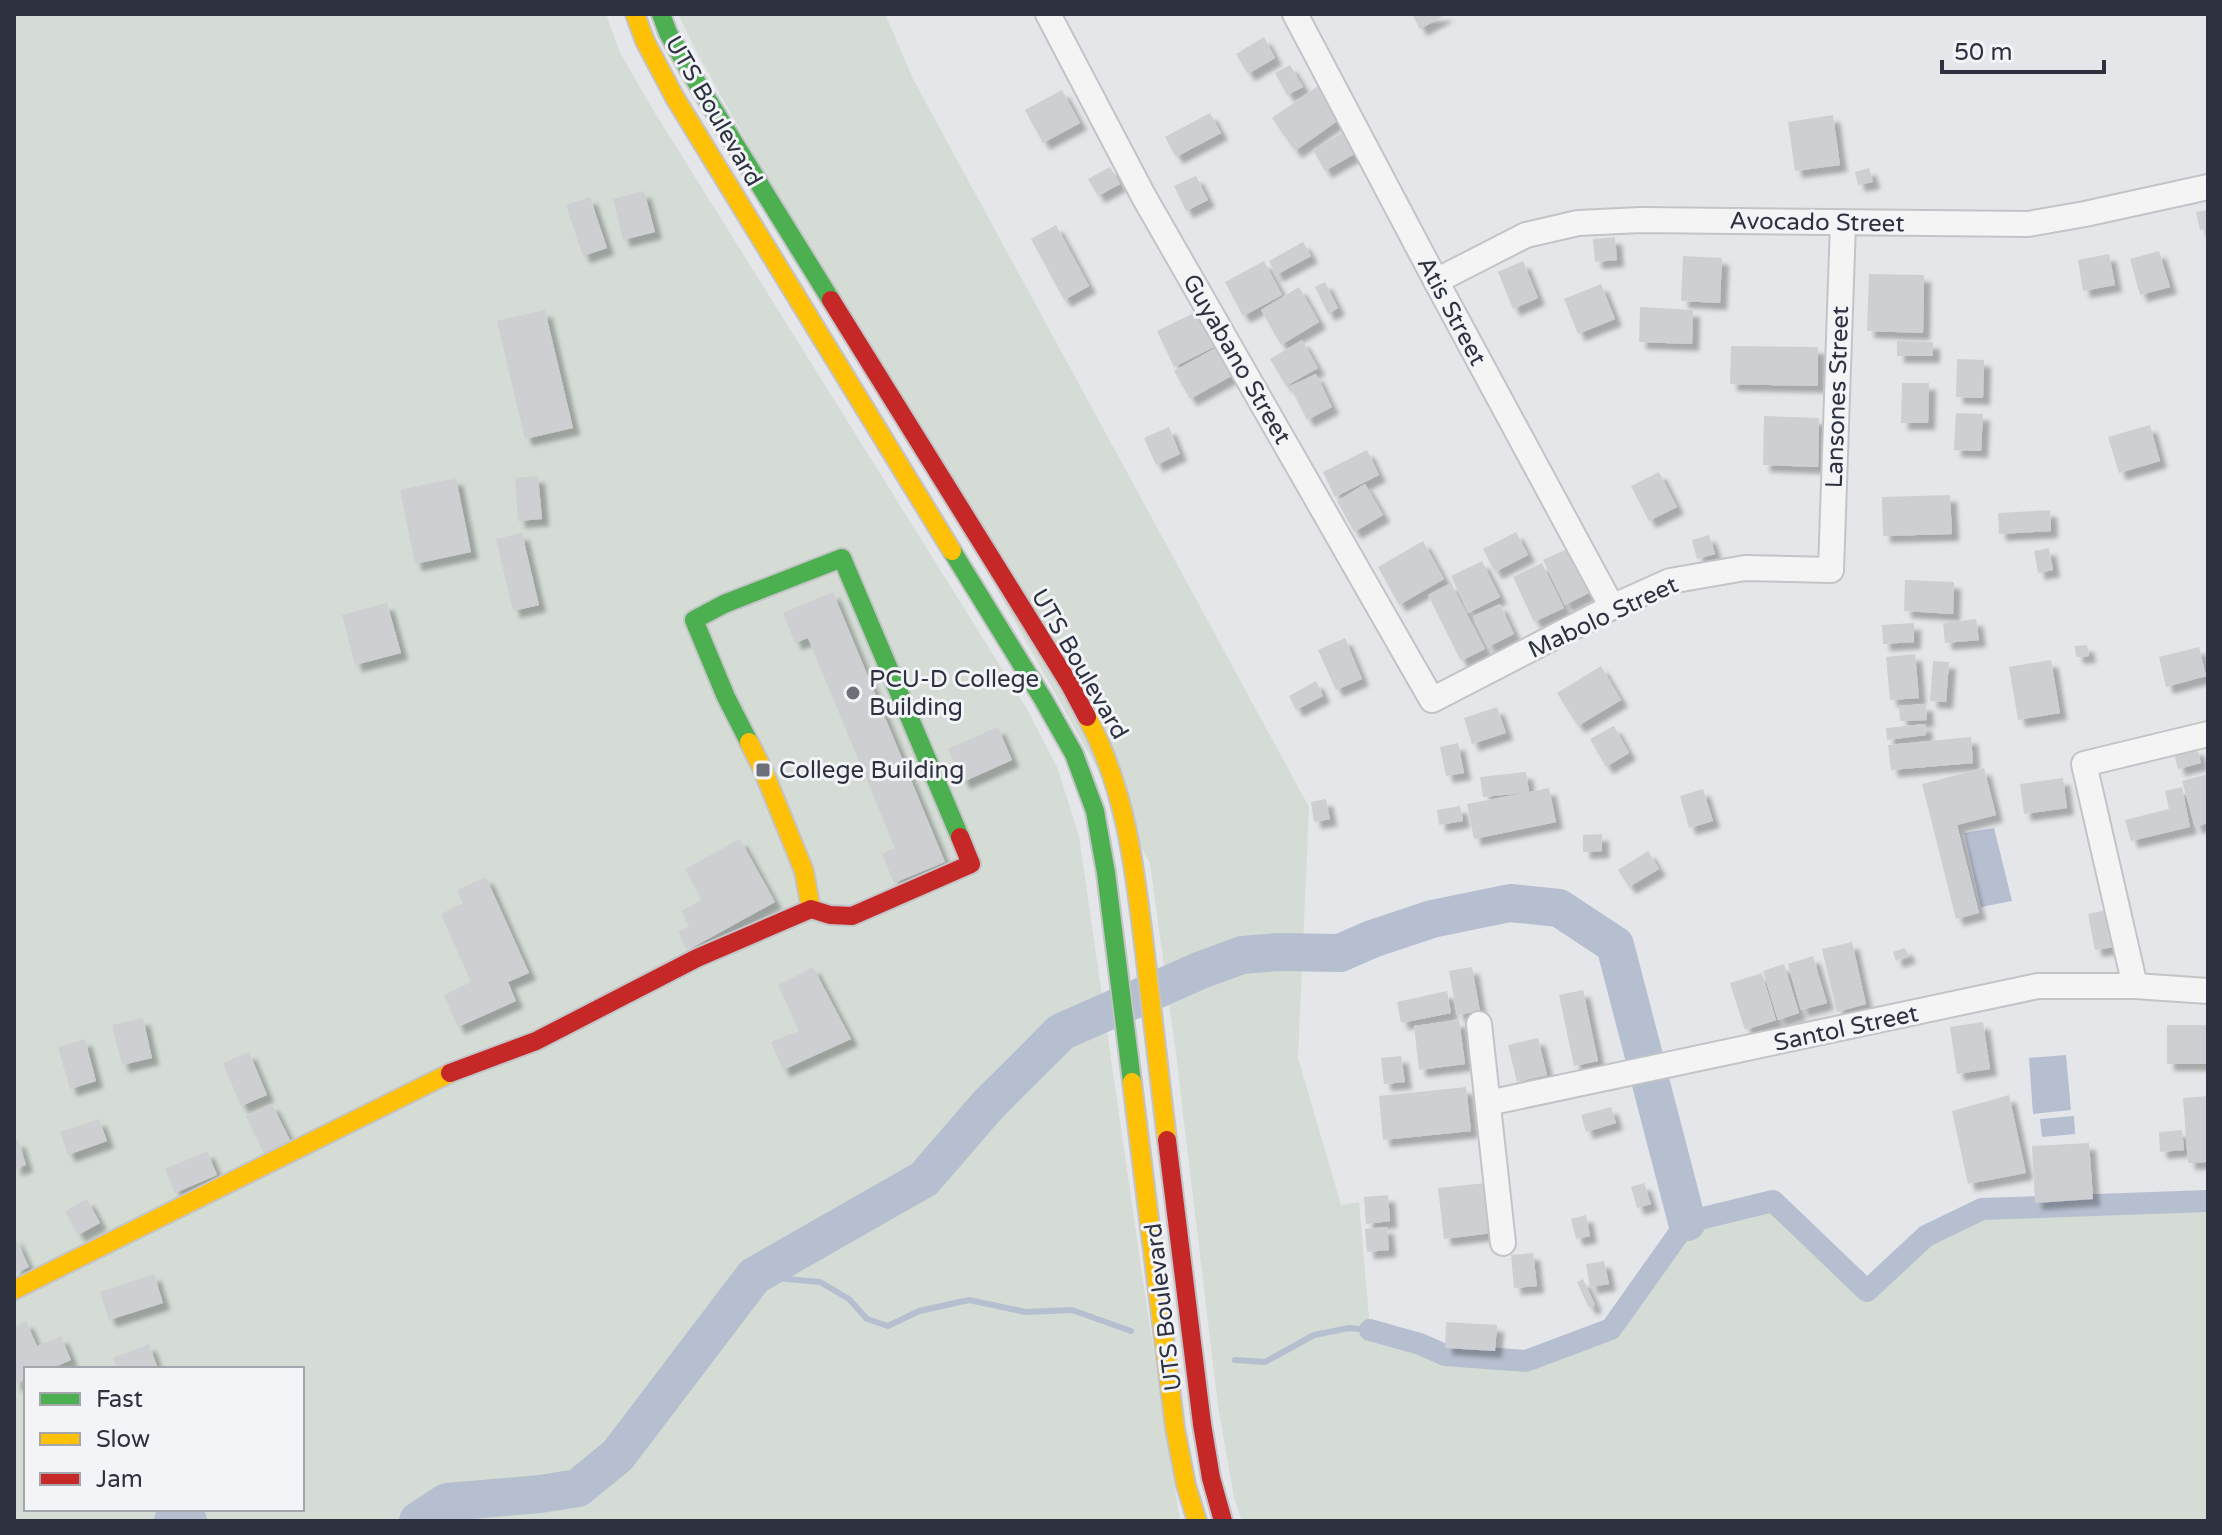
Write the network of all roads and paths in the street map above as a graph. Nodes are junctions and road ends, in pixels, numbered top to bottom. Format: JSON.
{"nodes":[{"id":1,"x":635,"y":14,"type":"edge"},
{"id":2,"x":661,"y":14,"type":"edge"},
{"id":3,"x":1048,"y":14,"type":"edge"},
{"id":4,"x":1295,"y":14,"type":"edge"},
{"id":5,"x":2208,"y":187,"type":"edge"},
{"id":6,"x":1843,"y":223,"type":"junction"},
{"id":7,"x":1436,"y":281,"type":"junction"},
{"id":8,"x":1831,"y":570,"type":"joint"},
{"id":9,"x":1612,"y":607,"type":"junction"},
{"id":10,"x":1432,"y":700,"type":"joint"},
{"id":11,"x":2208,"y":734,"type":"edge"},
{"id":12,"x":811,"y":909,"type":"junction"},
{"id":13,"x":2135,"y":986,"type":"junction"},
{"id":14,"x":2208,"y":991,"type":"edge"},
{"id":15,"x":1479,"y":1024,"type":"dead end"},
{"id":16,"x":1488,"y":1103,"type":"junction"},
{"id":17,"x":1503,"y":1243,"type":"dead end"},
{"id":18,"x":14,"y":1290,"type":"edge"},
{"id":19,"x":1197,"y":1521,"type":"edge"},
{"id":20,"x":1223,"y":1521,"type":"edge"}],
"edges":[{"from":1,"to":19,"type":"main road","name":"UTS Boulevard"},
{"from":2,"to":20,"type":"main road","name":"UTS Boulevard"},
{"from":3,"to":10,"type":"street","name":"Guyabano Street"},
{"from":4,"to":7,"type":"street","name":"Atis Street"},
{"from":5,"to":6,"type":"street","name":"Avocado Street"},
{"from":6,"to":7,"type":"street","name":"Avocado Street"},
{"from":6,"to":8,"type":"street","name":"Lansones Street"},
{"from":7,"to":9,"type":"street","name":"Atis Street"},
{"from":8,"to":9,"type":"street","name":"Mabolo Street"},
{"from":9,"to":10,"type":"street","name":"Mabolo Street"},
{"from":11,"to":13,"type":"street"},
{"from":12,"to":12,"type":"main road"},
{"from":12,"to":18,"type":"main road"},
{"from":13,"to":14,"type":"street","name":"Santol Street"},
{"from":13,"to":16,"type":"street","name":"Santol Street"},
{"from":15,"to":16,"type":"street"},
{"from":16,"to":17,"type":"street"}]}
